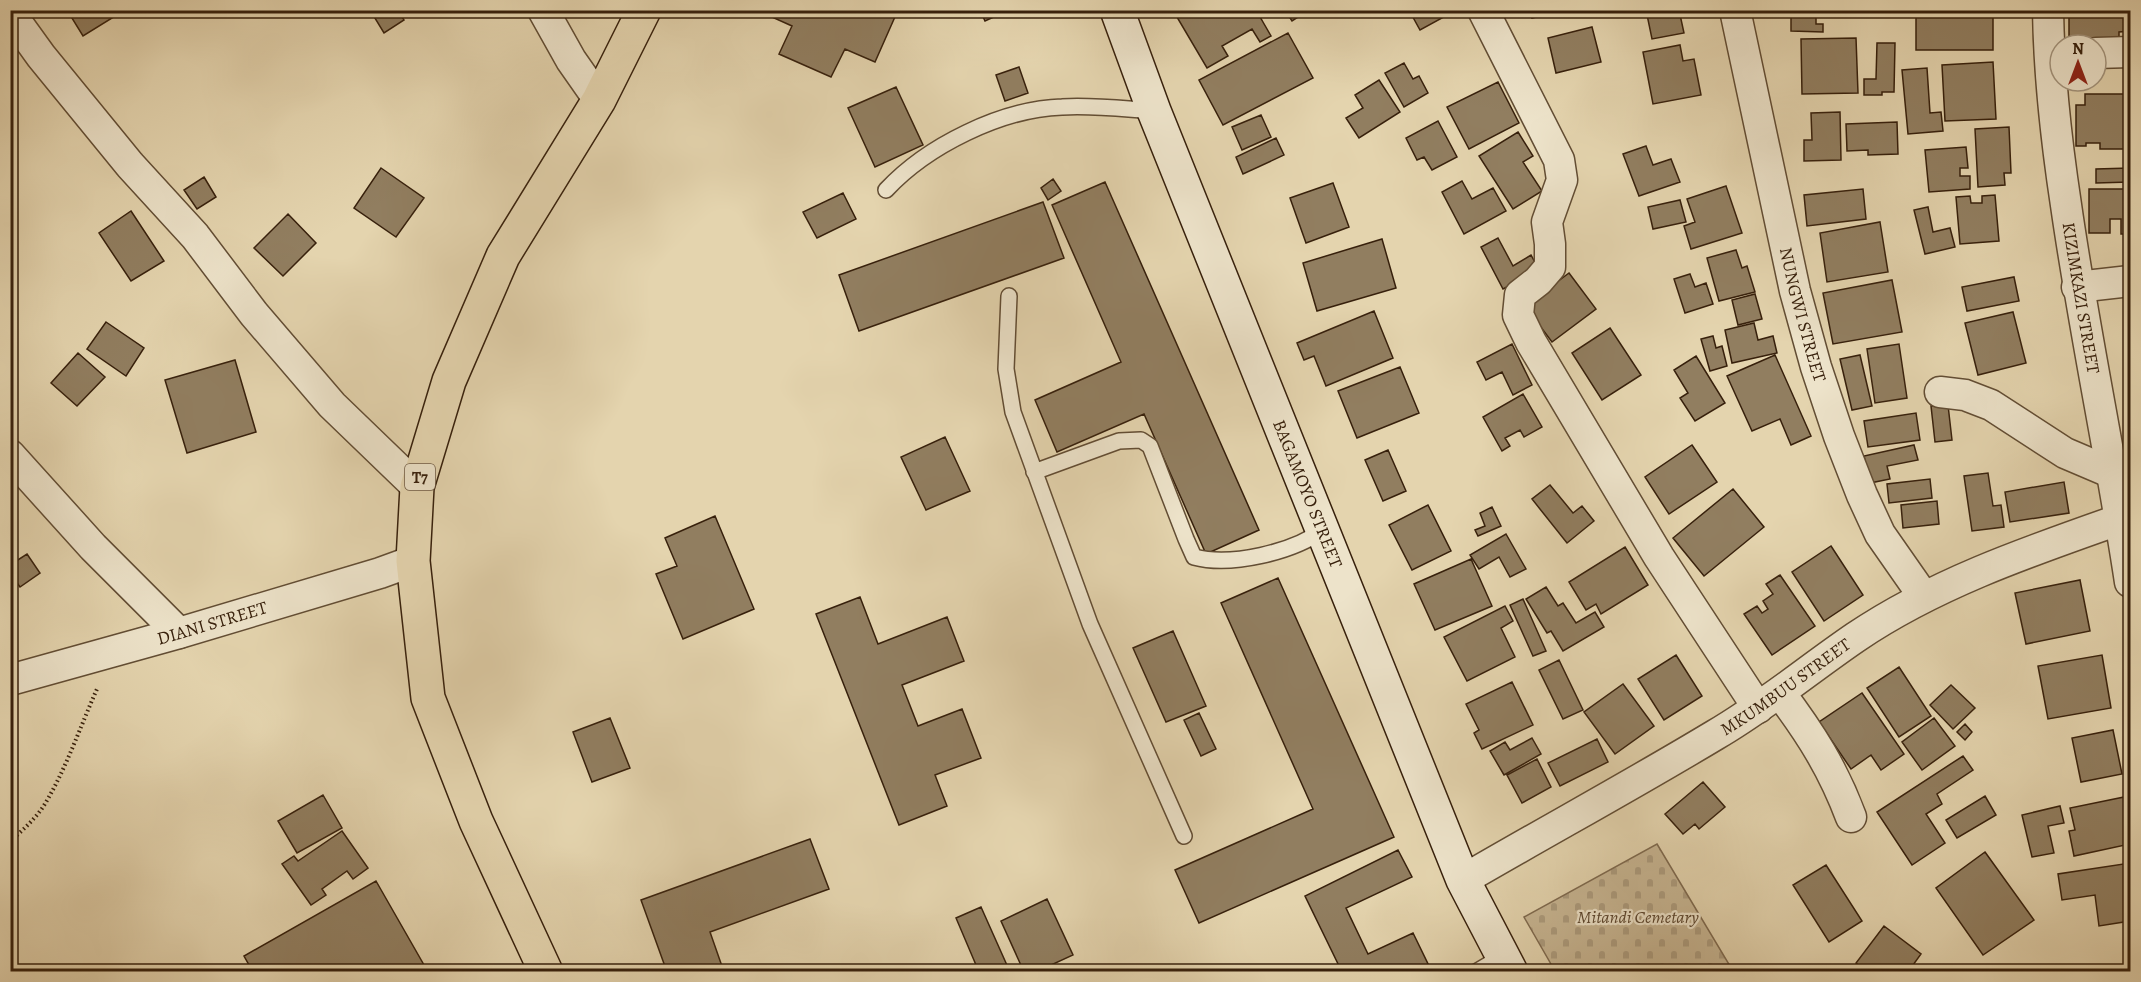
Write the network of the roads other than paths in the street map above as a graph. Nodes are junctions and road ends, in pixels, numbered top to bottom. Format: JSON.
{"nodes":[{"id":1,"x":543,"y":10,"type":"edge"},
{"id":2,"x":644,"y":10,"type":"edge"},
{"id":3,"x":1117,"y":10,"type":"edge"},
{"id":4,"x":1483,"y":10,"type":"edge"},
{"id":5,"x":1735,"y":10,"type":"edge"},
{"id":6,"x":2048,"y":10,"type":"edge"},
{"id":7,"x":10,"y":13,"type":"edge"},
{"id":8,"x":2051,"y":33,"type":"edge"},
{"id":9,"x":2130,"y":52,"type":"edge"},
{"id":10,"x":2108,"y":53,"type":"edge"},
{"id":11,"x":2053,"y":93,"type":"edge"},
{"id":12,"x":599,"y":100,"type":"junction"},
{"id":13,"x":1154,"y":111,"type":"junction"},
{"id":14,"x":886,"y":190,"type":"dead end"},
{"id":15,"x":2130,"y":281,"type":"edge"},
{"id":16,"x":2077,"y":287,"type":"junction"},
{"id":17,"x":1009,"y":296,"type":"dead end"},
{"id":18,"x":1940,"y":392,"type":"dead end"},
{"id":19,"x":10,"y":455,"type":"edge"},
{"id":20,"x":1034,"y":472,"type":"junction"},
{"id":21,"x":2112,"y":473,"type":"junction"},
{"id":22,"x":417,"y":487,"type":"junction"},
{"id":23,"x":2121,"y":519,"type":"junction"},
{"id":24,"x":1323,"y":530,"type":"junction"},
{"id":25,"x":413,"y":561,"type":"junction"},
{"id":26,"x":2130,"y":582,"type":"edge"},
{"id":27,"x":1924,"y":597,"type":"junction"},
{"id":28,"x":179,"y":633,"type":"junction"},
{"id":29,"x":10,"y":680,"type":"edge"},
{"id":30,"x":1769,"y":700,"type":"junction"},
{"id":31,"x":1851,"y":818,"type":"dead end"},
{"id":32,"x":1184,"y":836,"type":"dead end"},
{"id":33,"x":1463,"y":880,"type":"junction"},
{"id":34,"x":1497,"y":966,"type":"edge"},
{"id":35,"x":546,"y":972,"type":"edge"}],
"edges":[{"from":1,"to":12,"type":"street"},
{"from":2,"to":12,"type":"highway","number":"T7"},
{"from":3,"to":13,"type":"main road","name":"BAGAMOYO STREET"},
{"from":4,"to":30,"type":"street"},
{"from":5,"to":27,"type":"street","name":"NUNGWI STREET"},
{"from":6,"to":8,"type":"street","name":"KIZIMKAZI STREET"},
{"from":7,"to":22,"type":"street"},
{"from":9,"to":10,"type":"street"},
{"from":11,"to":16,"type":"street","name":"KIZIMKAZI STREET"},
{"from":12,"to":22,"type":"highway","number":"T7"},
{"from":13,"to":14,"type":"lane"},
{"from":13,"to":24,"type":"main road","name":"BAGAMOYO STREET"},
{"from":15,"to":16,"type":"street"},
{"from":16,"to":21,"type":"street","name":"KIZIMKAZI STREET"},
{"from":17,"to":20,"type":"lane"},
{"from":18,"to":21,"type":"street"},
{"from":19,"to":28,"type":"street"},
{"from":20,"to":24,"type":"lane"},
{"from":20,"to":32,"type":"lane"},
{"from":21,"to":23,"type":"street","name":"KIZIMKAZI STREET"},
{"from":22,"to":25,"type":"highway","number":"T7"},
{"from":23,"to":26,"type":"street","name":"KIZIMKAZI STREET"},
{"from":23,"to":27,"type":"street","name":"MKUMBUU STREET"},
{"from":24,"to":33,"type":"main road","name":"BAGAMOYO STREET"},
{"from":25,"to":28,"type":"street","name":"DIANI STREET"},
{"from":25,"to":35,"type":"highway","number":"T7"},
{"from":27,"to":30,"type":"street","name":"MKUMBUU STREET"},
{"from":28,"to":29,"type":"street","name":"DIANI STREET"},
{"from":30,"to":31,"type":"street"},
{"from":30,"to":33,"type":"street","name":"MKUMBUU STREET"},
{"from":33,"to":34,"type":"main road","name":"BAGAMOYO STREET"}]}
